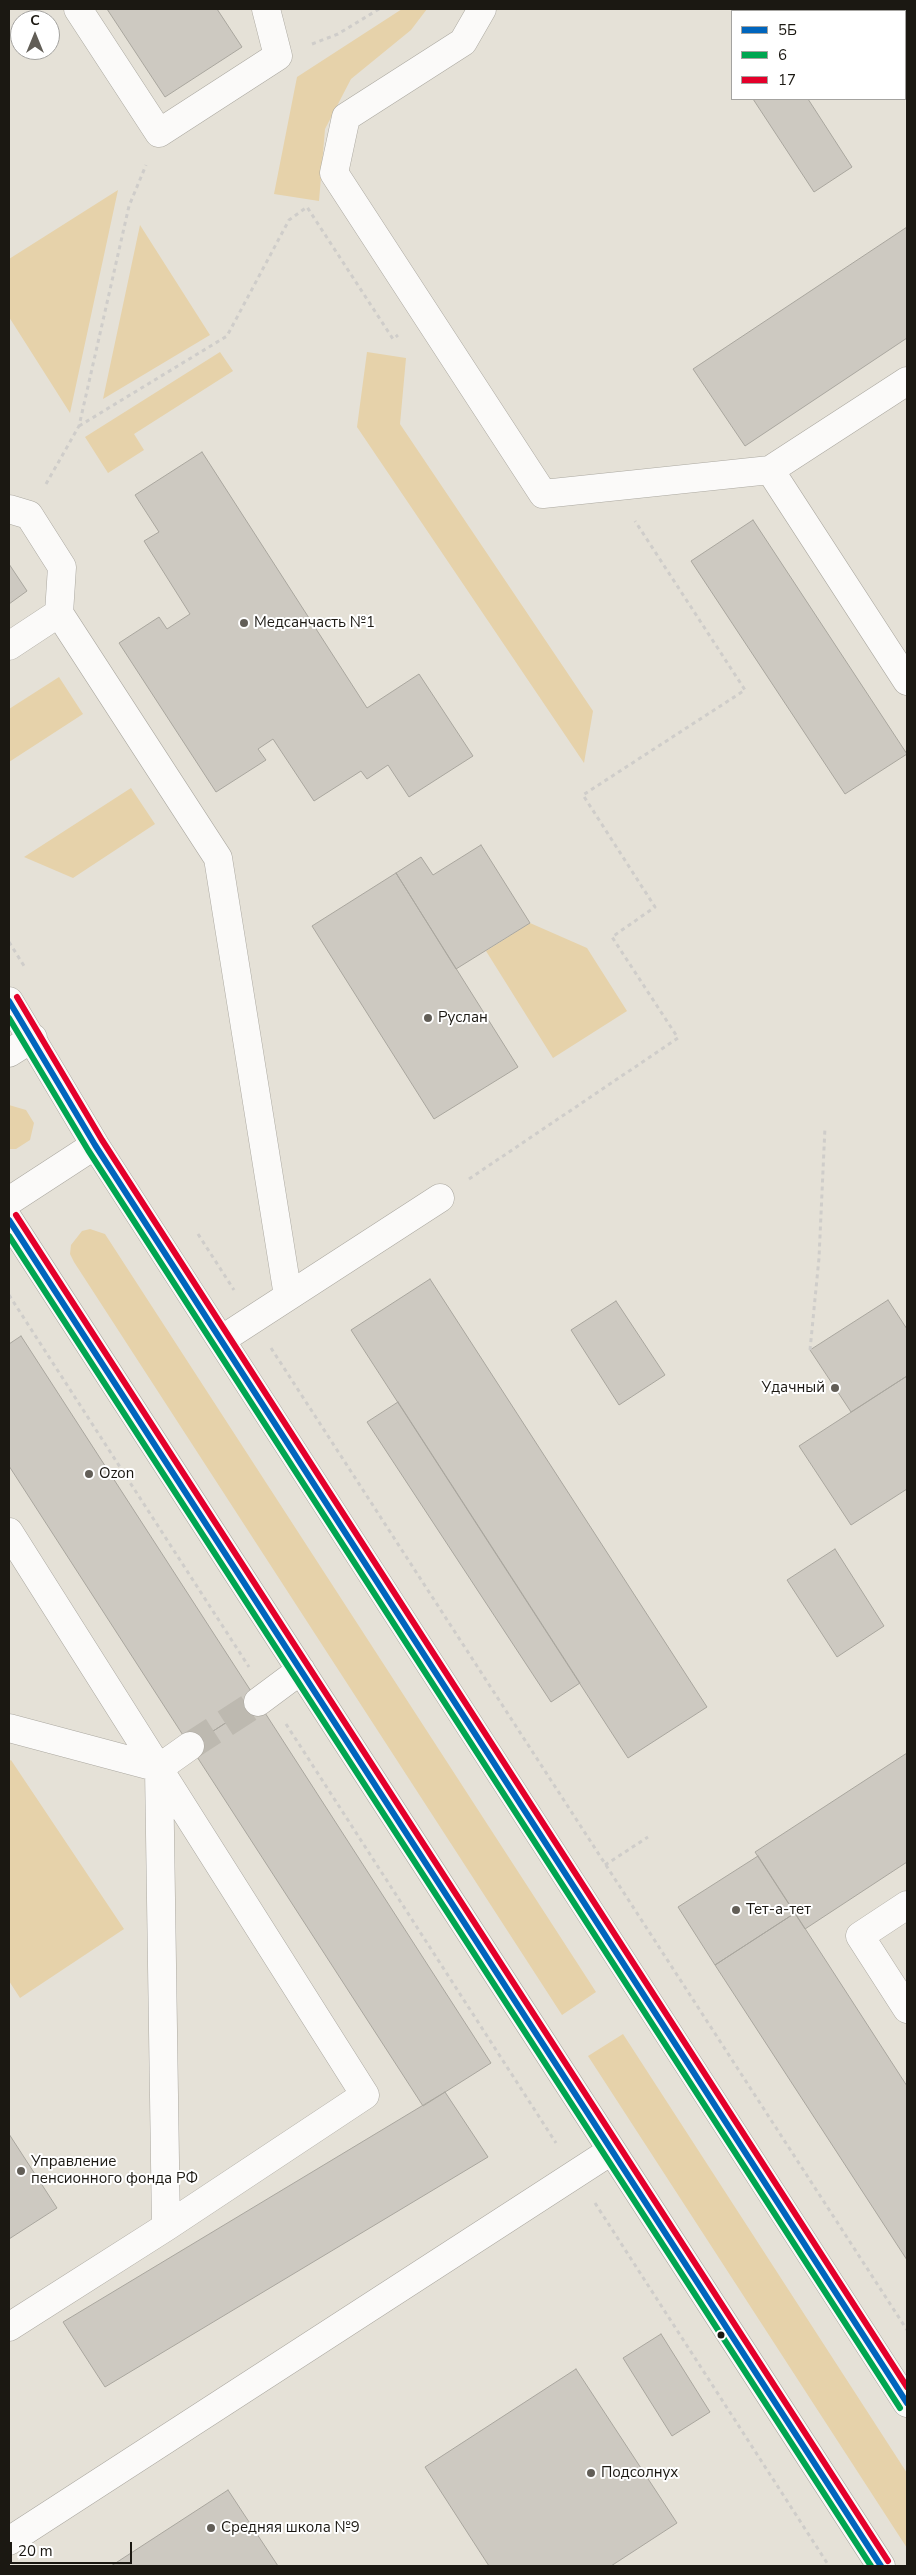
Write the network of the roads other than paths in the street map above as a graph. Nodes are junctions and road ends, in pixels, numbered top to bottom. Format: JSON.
{"nodes":[{"id":1,"x":78,"y":9,"type":"edge"},
{"id":2,"x":266,"y":9,"type":"edge"},
{"id":3,"x":482,"y":9,"type":"edge"},
{"id":4,"x":907,"y":381,"type":"edge"},
{"id":5,"x":770,"y":470,"type":"junction"},
{"id":6,"x":19,"y":512,"type":"edge"},
{"id":7,"x":59,"y":613,"type":"junction"},
{"id":8,"x":9,"y":646,"type":"edge"},
{"id":9,"x":907,"y":681,"type":"edge"},
{"id":10,"x":9,"y":1001,"type":"edge"},
{"id":11,"x":33,"y":1038,"type":"junction"},
{"id":12,"x":9,"y":1053,"type":"edge"},
{"id":13,"x":95,"y":1144,"type":"junction"},
{"id":14,"x":440,"y":1198,"type":"road end"},
{"id":15,"x":9,"y":1201,"type":"edge"},
{"id":16,"x":9,"y":1220,"type":"edge"},
{"id":17,"x":288,"y":1296,"type":"junction"},
{"id":18,"x":221,"y":1340,"type":"junction"},
{"id":19,"x":9,"y":1532,"type":"edge"},
{"id":20,"x":300,"y":1670,"type":"junction"},
{"id":21,"x":262,"y":1699,"type":"tunnel mouth"},
{"id":22,"x":9,"y":1728,"type":"edge"},
{"id":23,"x":190,"y":1746,"type":"tunnel mouth"},
{"id":24,"x":159,"y":1768,"type":"junction"},
{"id":25,"x":907,"y":1906,"type":"edge"},
{"id":26,"x":907,"y":2009,"type":"edge"},
{"id":27,"x":612,"y":2151,"type":"junction"},
{"id":28,"x":166,"y":2227,"type":"junction"},
{"id":29,"x":9,"y":2327,"type":"edge"},
{"id":30,"x":907,"y":2403,"type":"edge"},
{"id":31,"x":9,"y":2541,"type":"edge"},
{"id":32,"x":881,"y":2566,"type":"edge"}],
"edges":[{"from":1,"to":2,"type":"street"},
{"from":3,"to":5,"type":"street"},
{"from":4,"to":5,"type":"street"},
{"from":5,"to":9,"type":"street"},
{"from":6,"to":7,"type":"street"},
{"from":7,"to":8,"type":"street"},
{"from":7,"to":17,"type":"street"},
{"from":10,"to":11,"type":"street"},
{"from":11,"to":12,"type":"street"},
{"from":11,"to":13,"type":"street"},
{"from":13,"to":15,"type":"street"},
{"from":13,"to":18,"type":"street"},
{"from":14,"to":17,"type":"street"},
{"from":16,"to":20,"type":"street"},
{"from":17,"to":18,"type":"street"},
{"from":18,"to":30,"type":"street"},
{"from":19,"to":24,"type":"street"},
{"from":20,"to":21,"type":"street"},
{"from":20,"to":27,"type":"street"},
{"from":22,"to":24,"type":"street"},
{"from":23,"to":24,"type":"street"},
{"from":24,"to":28,"type":"street"},
{"from":24,"to":28,"type":"street"},
{"from":25,"to":26,"type":"street"},
{"from":27,"to":31,"type":"street"},
{"from":27,"to":32,"type":"street"},
{"from":28,"to":29,"type":"street"}]}
